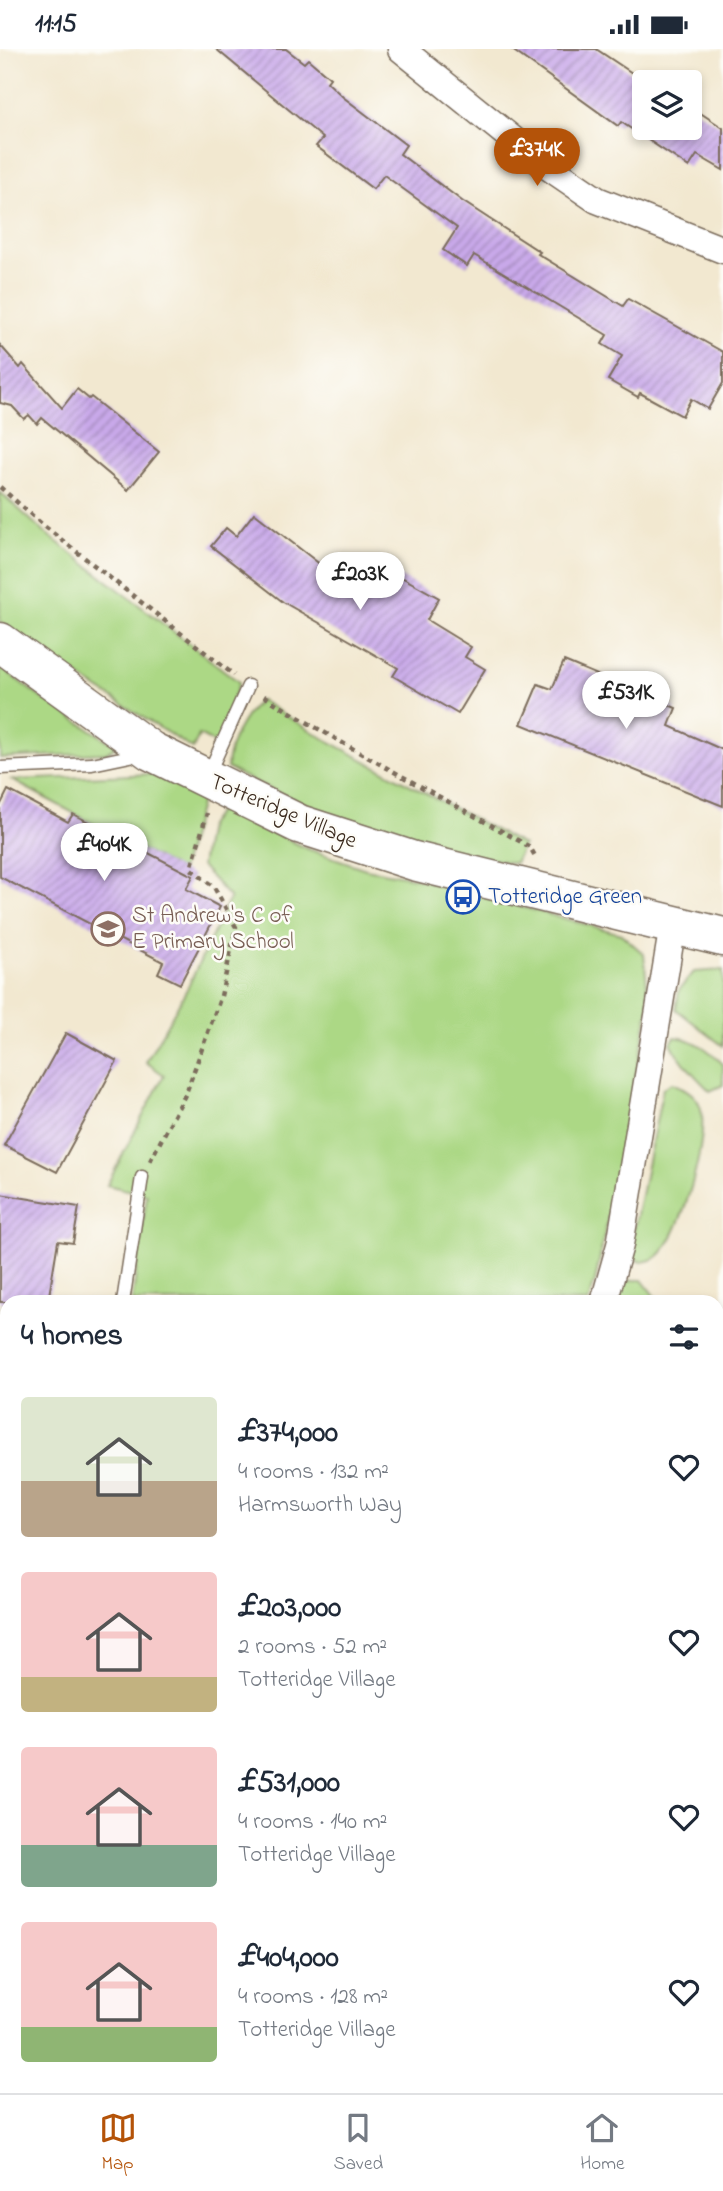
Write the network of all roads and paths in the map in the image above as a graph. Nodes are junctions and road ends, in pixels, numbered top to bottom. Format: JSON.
{"nodes":[{"id":1,"x":401,"y":49,"type":"edge"},
{"id":2,"x":723,"y":250,"type":"edge"},
{"id":3,"x":0,"y":487,"type":"edge"},
{"id":4,"x":0,"y":642,"type":"edge"},
{"id":5,"x":248,"y":686,"type":"junction"},
{"id":6,"x":151,"y":751,"type":"junction"},
{"id":7,"x":0,"y":768,"type":"edge"},
{"id":8,"x":199,"y":776,"type":"junction"},
{"id":9,"x":538,"y":863,"type":"dead end"},
{"id":10,"x":673,"y":925,"type":"junction"},
{"id":11,"x":723,"y":937,"type":"edge"},
{"id":12,"x":142,"y":1177,"type":"joint"},
{"id":13,"x":124,"y":1295,"type":"edge"},
{"id":14,"x":606,"y":1295,"type":"edge"}],
"edges":[{"from":1,"to":2,"type":"street"},
{"from":3,"to":5,"type":"path"},
{"from":4,"to":6,"type":"main road","name":"Totteridge Village"},
{"from":5,"to":8,"type":"lane"},
{"from":5,"to":9,"type":"path"},
{"from":6,"to":7,"type":"lane"},
{"from":6,"to":8,"type":"main road","name":"Totteridge Village"},
{"from":8,"to":10,"type":"main road","name":"Totteridge Village"},
{"from":8,"to":12,"type":"path"},
{"from":10,"to":11,"type":"main road","name":"Totteridge Village"},
{"from":10,"to":14,"type":"street"},
{"from":12,"to":13,"type":"lane"}]}
